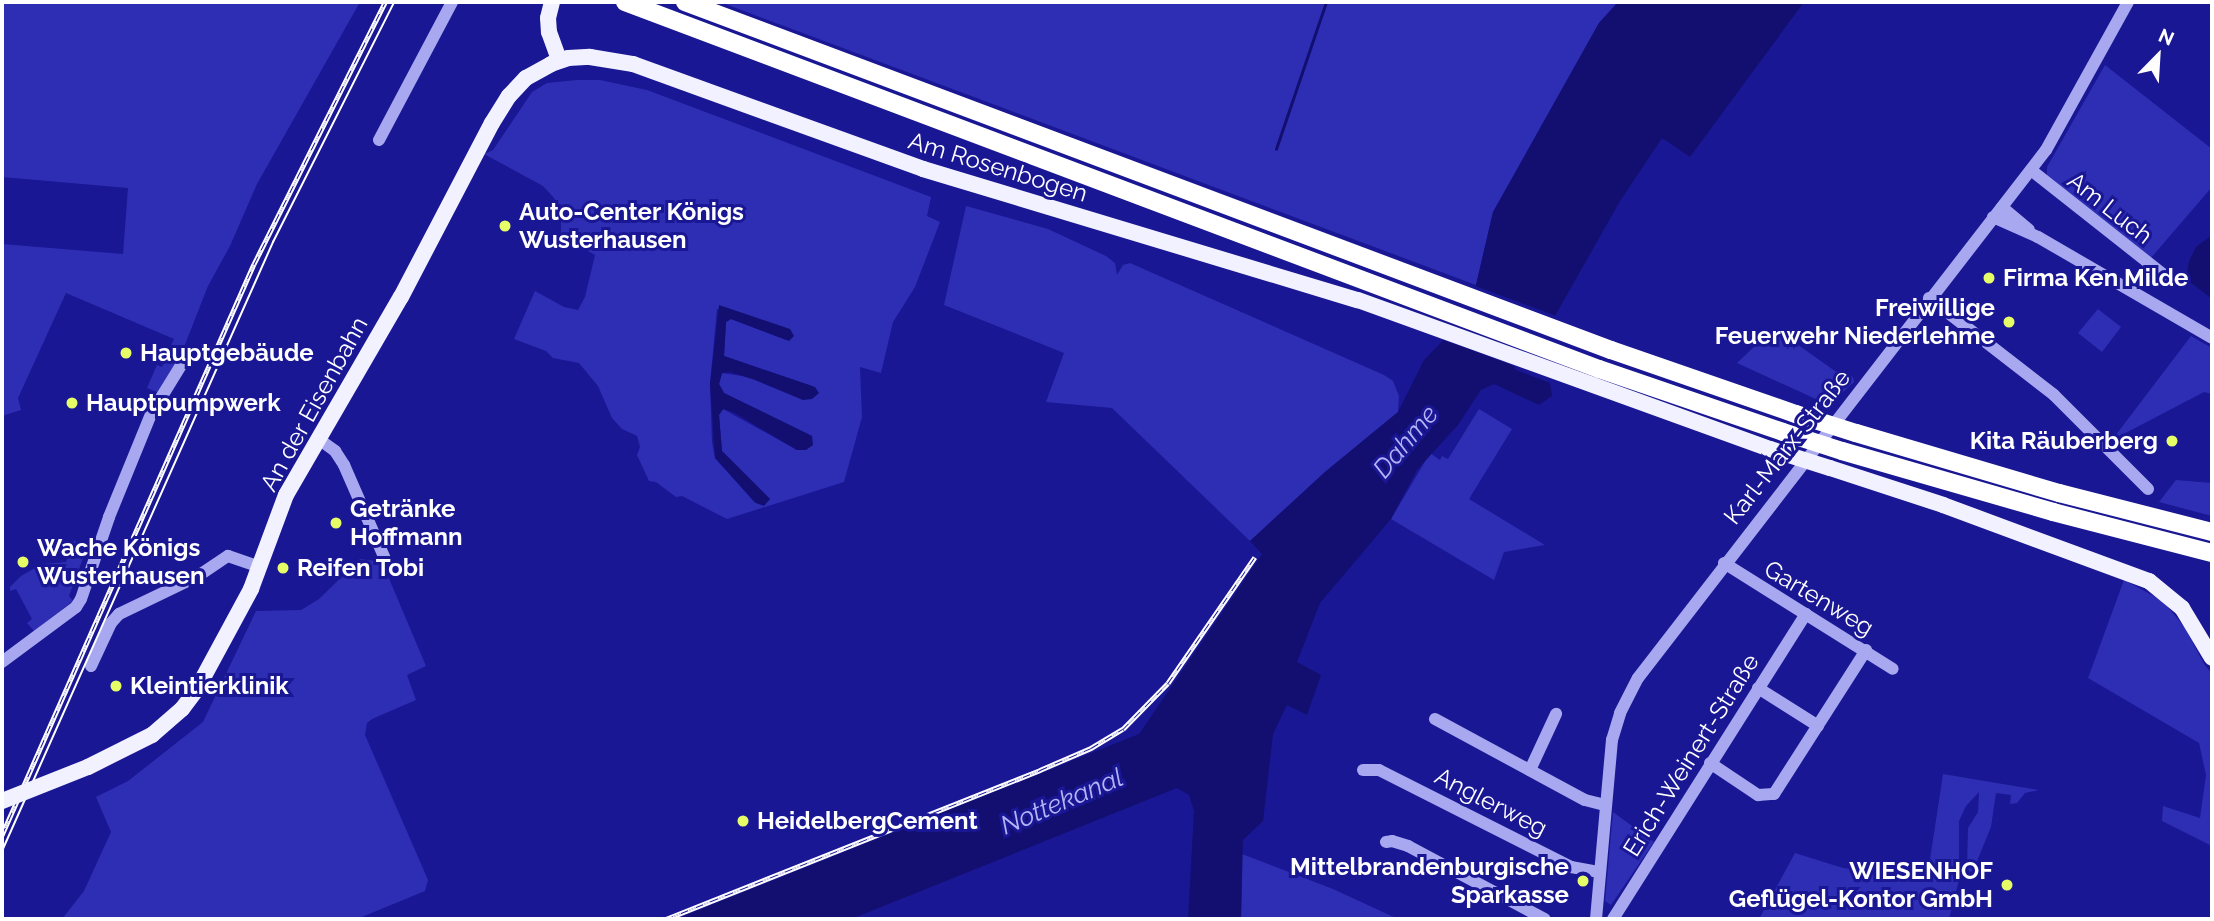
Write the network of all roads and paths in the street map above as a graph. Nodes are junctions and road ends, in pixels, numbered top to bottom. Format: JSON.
{"nodes":[{"id":1,"x":452,"y":2,"type":"edge"},
{"id":2,"x":552,"y":2,"type":"edge"},
{"id":3,"x":625,"y":2,"type":"edge"},
{"id":4,"x":685,"y":2,"type":"edge"},
{"id":5,"x":2128,"y":2,"type":"edge"},
{"id":6,"x":559,"y":61,"type":"junction"},
{"id":7,"x":379,"y":140,"type":"dead end"},
{"id":8,"x":2031,"y":170,"type":"junction"},
{"id":9,"x":1997,"y":212,"type":"junction"},
{"id":10,"x":2165,"y":276,"type":"dead end"},
{"id":11,"x":1929,"y":298,"type":"junction"},
{"id":12,"x":2212,"y":338,"type":"edge"},
{"id":13,"x":183,"y":362,"type":"dead end"},
{"id":14,"x":320,"y":440,"type":"junction"},
{"id":15,"x":2148,"y":489,"type":"dead end"},
{"id":16,"x":2212,"y":532,"type":"edge"},
{"id":17,"x":2212,"y":553,"type":"edge"},
{"id":18,"x":385,"y":559,"type":"dead end"},
{"id":19,"x":1724,"y":563,"type":"junction"},
{"id":20,"x":260,"y":567,"type":"junction"},
{"id":21,"x":1806,"y":614,"type":"junction"},
{"id":22,"x":1866,"y":650,"type":"junction"},
{"id":23,"x":2212,"y":658,"type":"edge"},
{"id":24,"x":2,"y":662,"type":"edge"},
{"id":25,"x":91,"y":666,"type":"dead end"},
{"id":26,"x":1893,"y":669,"type":"dead end"},
{"id":27,"x":1758,"y":688,"type":"junction"},
{"id":28,"x":1556,"y":714,"type":"dead end"},
{"id":29,"x":1435,"y":719,"type":"dead end"},
{"id":30,"x":1818,"y":726,"type":"junction"},
{"id":31,"x":1710,"y":763,"type":"junction"},
{"id":32,"x":1363,"y":770,"type":"dead end"},
{"id":33,"x":1530,"y":770,"type":"junction"},
{"id":34,"x":2,"y":801,"type":"edge"},
{"id":35,"x":1605,"y":805,"type":"junction"},
{"id":36,"x":1386,"y":842,"type":"dead end"},
{"id":37,"x":1600,"y":872,"type":"junction"},
{"id":38,"x":1545,"y":919,"type":"edge"},
{"id":39,"x":1595,"y":919,"type":"edge"},
{"id":40,"x":1613,"y":919,"type":"edge"}],
"edges":[{"from":1,"to":7,"type":"street"},
{"from":2,"to":6,"type":"main road"},
{"from":3,"to":17,"type":"highway","bridge":true},
{"from":4,"to":16,"type":"highway","bridge":true},
{"from":5,"to":8,"type":"street","name":"Karl-Marx-Straße"},
{"from":6,"to":14,"type":"main road","name":"An der Eisenbahn"},
{"from":6,"to":23,"type":"main road","name":"Am Rosenbogen","bridge":true},
{"from":8,"to":9,"type":"street","name":"Karl-Marx-Straße"},
{"from":8,"to":10,"type":"street","name":"Am Luch"},
{"from":9,"to":11,"type":"street","name":"Karl-Marx-Straße"},
{"from":9,"to":12,"type":"street"},
{"from":11,"to":15,"type":"street"},
{"from":11,"to":19,"type":"street","name":"Karl-Marx-Straße"},
{"from":13,"to":24,"type":"street"},
{"from":14,"to":18,"type":"street"},
{"from":14,"to":20,"type":"main road","name":"An der Eisenbahn"},
{"from":19,"to":21,"type":"street","name":"Gartenweg"},
{"from":19,"to":35,"type":"street","name":"Karl-Marx-Straße"},
{"from":20,"to":25,"type":"street"},
{"from":20,"to":34,"type":"main road","name":"An der Eisenbahn","bridge":true},
{"from":21,"to":22,"type":"street","name":"Gartenweg"},
{"from":21,"to":27,"type":"street","name":"Erich-Weinert-Straße"},
{"from":22,"to":26,"type":"street","name":"Gartenweg"},
{"from":22,"to":30,"type":"street"},
{"from":27,"to":30,"type":"street"},
{"from":27,"to":31,"type":"street","name":"Erich-Weinert-Straße"},
{"from":28,"to":33,"type":"street"},
{"from":29,"to":33,"type":"street"},
{"from":30,"to":31,"type":"street"},
{"from":31,"to":40,"type":"street","name":"Erich-Weinert-Straße"},
{"from":32,"to":37,"type":"street","name":"Anglerweg"},
{"from":33,"to":35,"type":"street"},
{"from":35,"to":37,"type":"street","name":"Karl-Marx-Straße"},
{"from":36,"to":38,"type":"street"},
{"from":37,"to":39,"type":"street","name":"Karl-Marx-Straße"}]}
